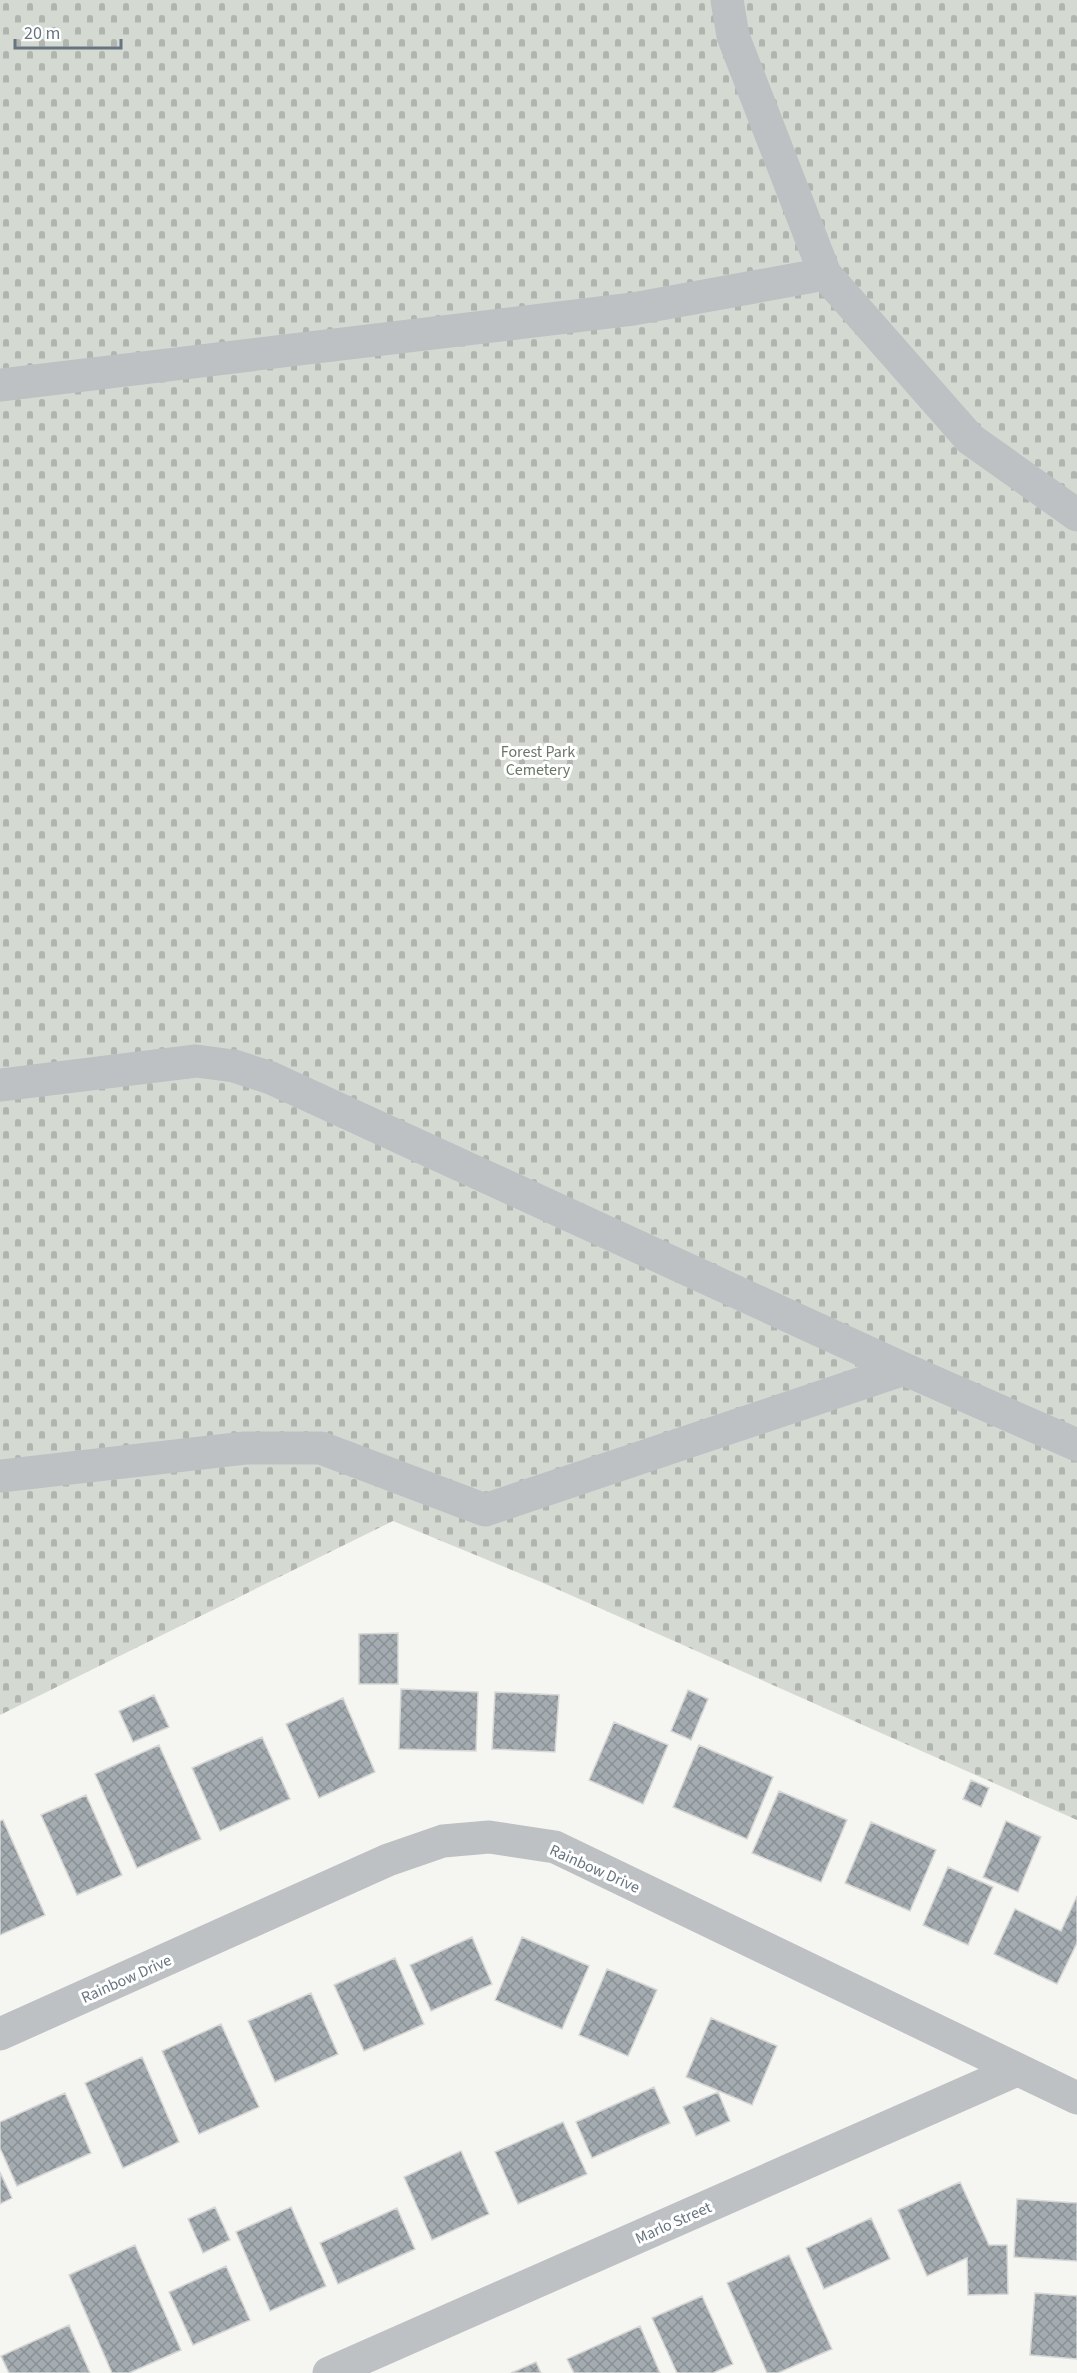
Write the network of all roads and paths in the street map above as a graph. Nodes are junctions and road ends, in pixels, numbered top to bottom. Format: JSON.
{"nodes":[{"id":1,"x":727,"y":0,"type":"edge"},
{"id":2,"x":825,"y":274,"type":"junction"},
{"id":3,"x":0,"y":385,"type":"edge"},
{"id":4,"x":1077,"y":515,"type":"edge"},
{"id":5,"x":0,"y":1085,"type":"edge"},
{"id":6,"x":904,"y":1369,"type":"junction"},
{"id":7,"x":1077,"y":1444,"type":"edge"},
{"id":8,"x":0,"y":1476,"type":"edge"},
{"id":9,"x":0,"y":2034,"type":"edge"},
{"id":10,"x":1017,"y":2070,"type":"junction"},
{"id":11,"x":1077,"y":2098,"type":"edge"},
{"id":12,"x":328,"y":2373,"type":"edge"}],
"edges":[{"from":1,"to":2,"type":"street"},
{"from":2,"to":3,"type":"street"},
{"from":2,"to":4,"type":"street"},
{"from":5,"to":6,"type":"street"},
{"from":6,"to":7,"type":"street"},
{"from":6,"to":8,"type":"street"},
{"from":9,"to":10,"type":"street","name":"Rainbow Drive"},
{"from":10,"to":11,"type":"street","name":"Rainbow Drive"},
{"from":10,"to":12,"type":"street","name":"Marlo Street"}]}
